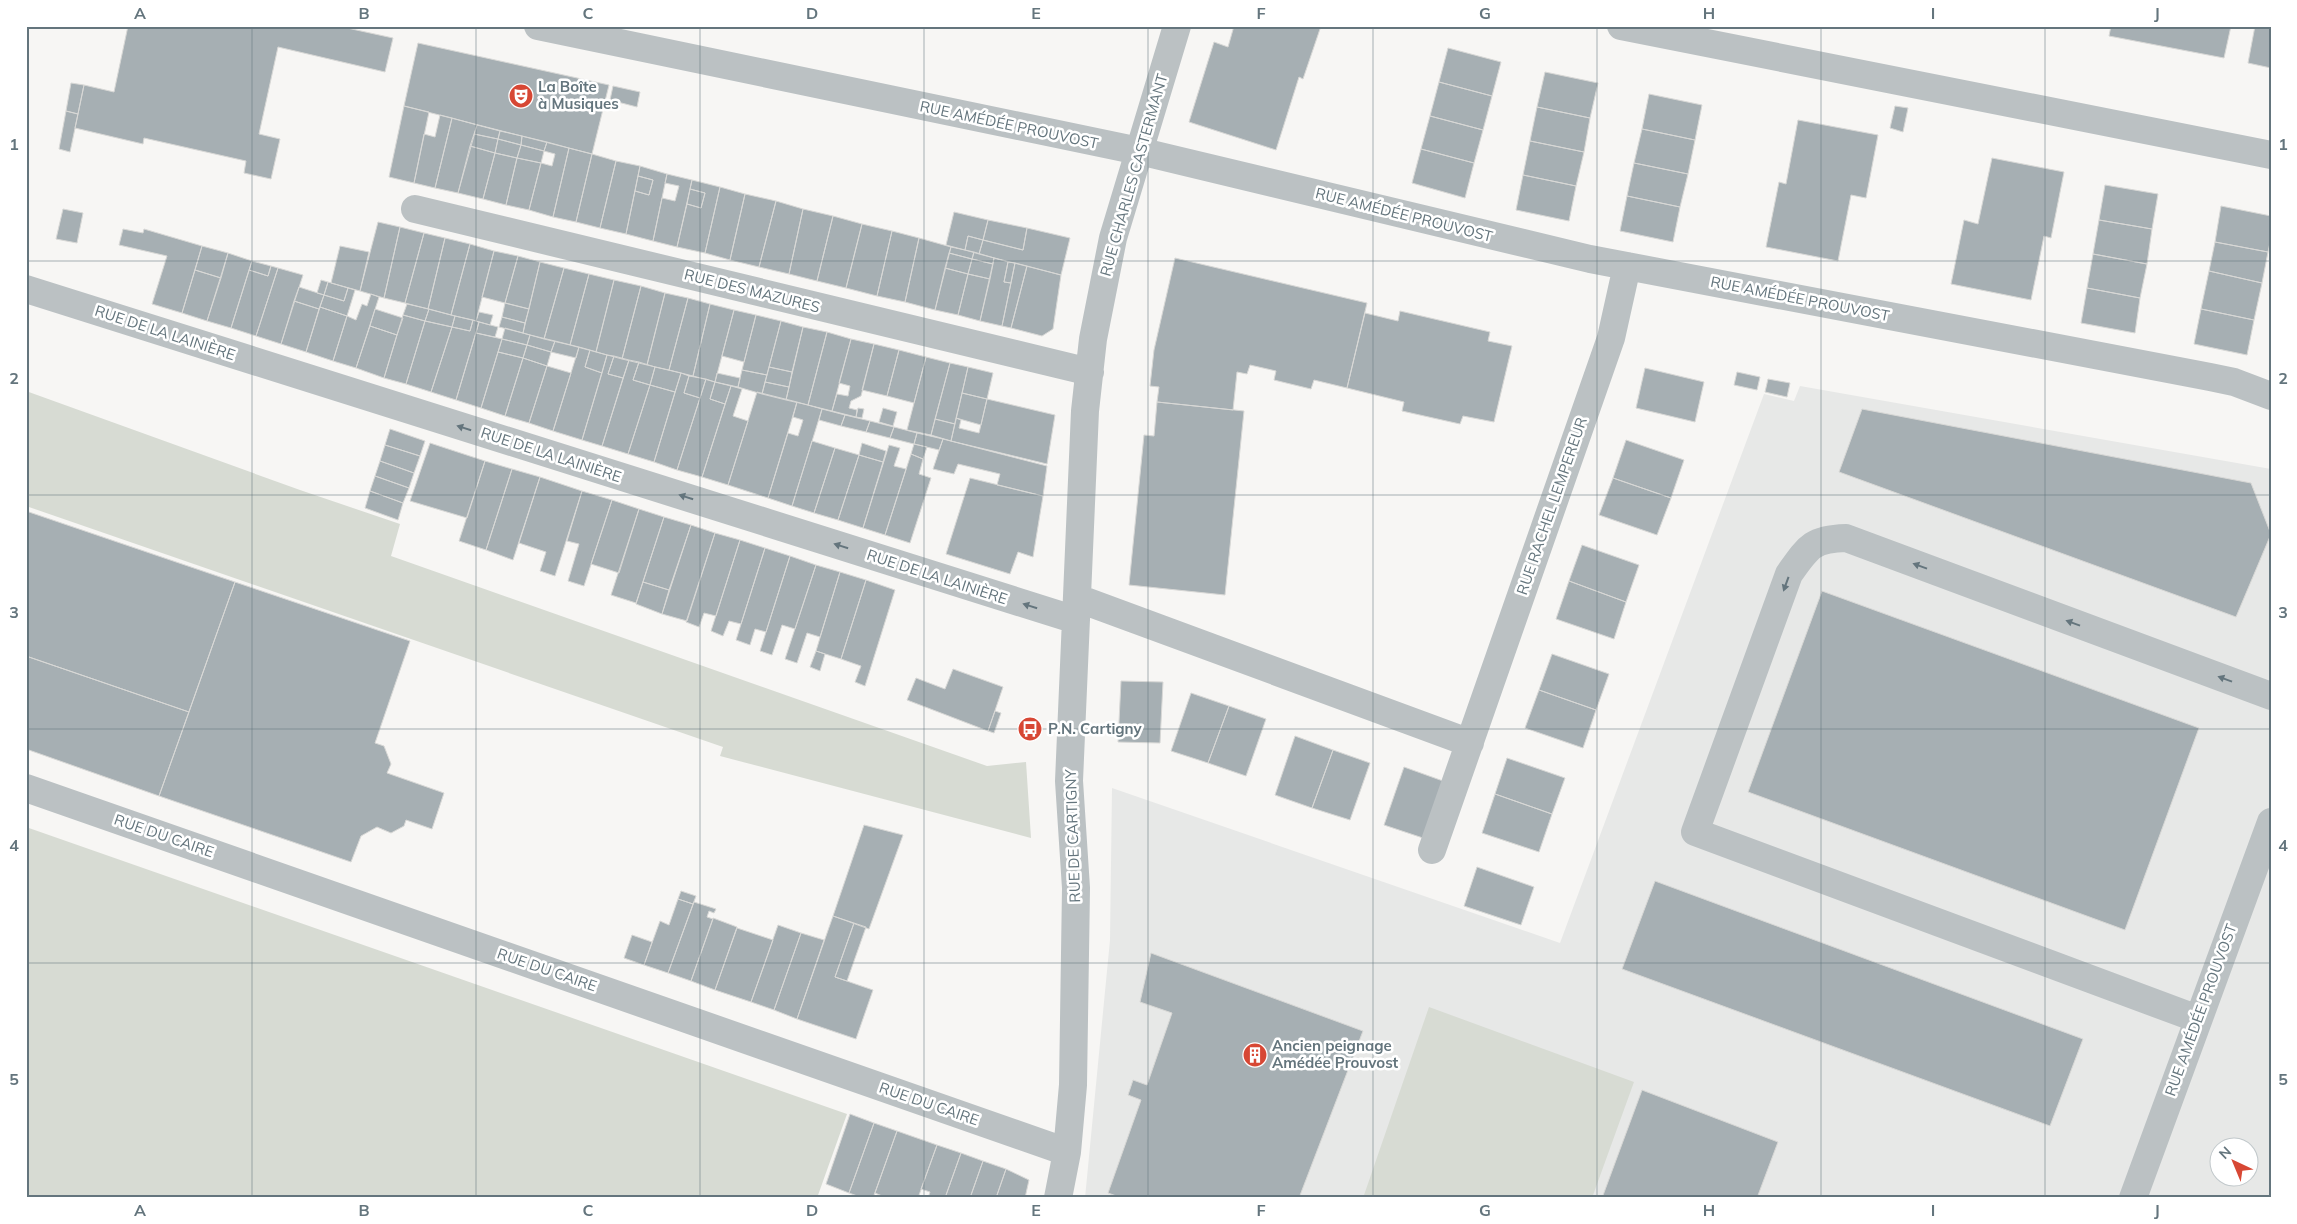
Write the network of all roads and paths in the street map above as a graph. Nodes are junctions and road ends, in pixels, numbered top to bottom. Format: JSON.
{"nodes":[{"id":1,"x":538,"y":26,"type":"edge"},
{"id":2,"x":1177,"y":26,"type":"edge"},
{"id":3,"x":1621,"y":26,"type":"edge"},
{"id":4,"x":1139,"y":151,"type":"junction"},
{"id":5,"x":2271,"y":155,"type":"edge"},
{"id":6,"x":415,"y":209,"type":"dead end"},
{"id":7,"x":1627,"y":266,"type":"junction"},
{"id":8,"x":26,"y":289,"type":"edge"},
{"id":9,"x":1090,"y":372,"type":"junction"},
{"id":10,"x":2271,"y":396,"type":"edge"},
{"id":11,"x":1081,"y":474,"type":"joint"},
{"id":12,"x":1077,"y":609,"type":"junction"},
{"id":13,"x":2271,"y":696,"type":"edge"},
{"id":14,"x":1470,"y":743,"type":"junction"},
{"id":15,"x":26,"y":788,"type":"edge"},
{"id":16,"x":2271,"y":822,"type":"edge"},
{"id":17,"x":1432,"y":850,"type":"dead end"},
{"id":18,"x":2198,"y":1019,"type":"junction"},
{"id":19,"x":1067,"y":1152,"type":"junction"},
{"id":20,"x":1058,"y":1198,"type":"edge"},
{"id":21,"x":2133,"y":1198,"type":"edge"}],
"edges":[{"from":1,"to":4,"type":"street","name":"RUE AMÉDÉE PROUVOST"},
{"from":2,"to":4,"type":"street","name":"RUE CHARLES CASTERMANT"},
{"from":3,"to":5,"type":"street"},
{"from":4,"to":7,"type":"street","name":"RUE AMÉDÉE PROUVOST"},
{"from":4,"to":9,"type":"street","name":"RUE CHARLES CASTERMANT"},
{"from":6,"to":9,"type":"street","name":"RUE DES MAZURES"},
{"from":7,"to":10,"type":"street","name":"RUE AMÉDÉE PROUVOST"},
{"from":7,"to":14,"type":"street","name":"RUE RACHEL LEMPEREUR"},
{"from":12,"to":8,"type":"street","name":"RUE DE LA LAINIÈRE","one_way":true},
{"from":9,"to":11,"type":"street","name":"RUE CHARLES CASTERMANT"},
{"from":11,"to":12,"type":"street","name":"RUE DE CARTIGNY"},
{"from":12,"to":14,"type":"street"},
{"from":12,"to":19,"type":"street","name":"RUE DE CARTIGNY"},
{"from":13,"to":18,"type":"street","one_way":true},
{"from":14,"to":17,"type":"street","name":"RUE RACHEL LEMPEREUR"},
{"from":15,"to":19,"type":"street","name":"RUE DU CAIRE"},
{"from":16,"to":18,"type":"street","name":"RUE AMÉDÉE PROUVOST"},
{"from":18,"to":21,"type":"street","name":"RUE AMÉDÉE PROUVOST"},
{"from":19,"to":20,"type":"street","name":"RUE DE CARTIGNY"}]}
